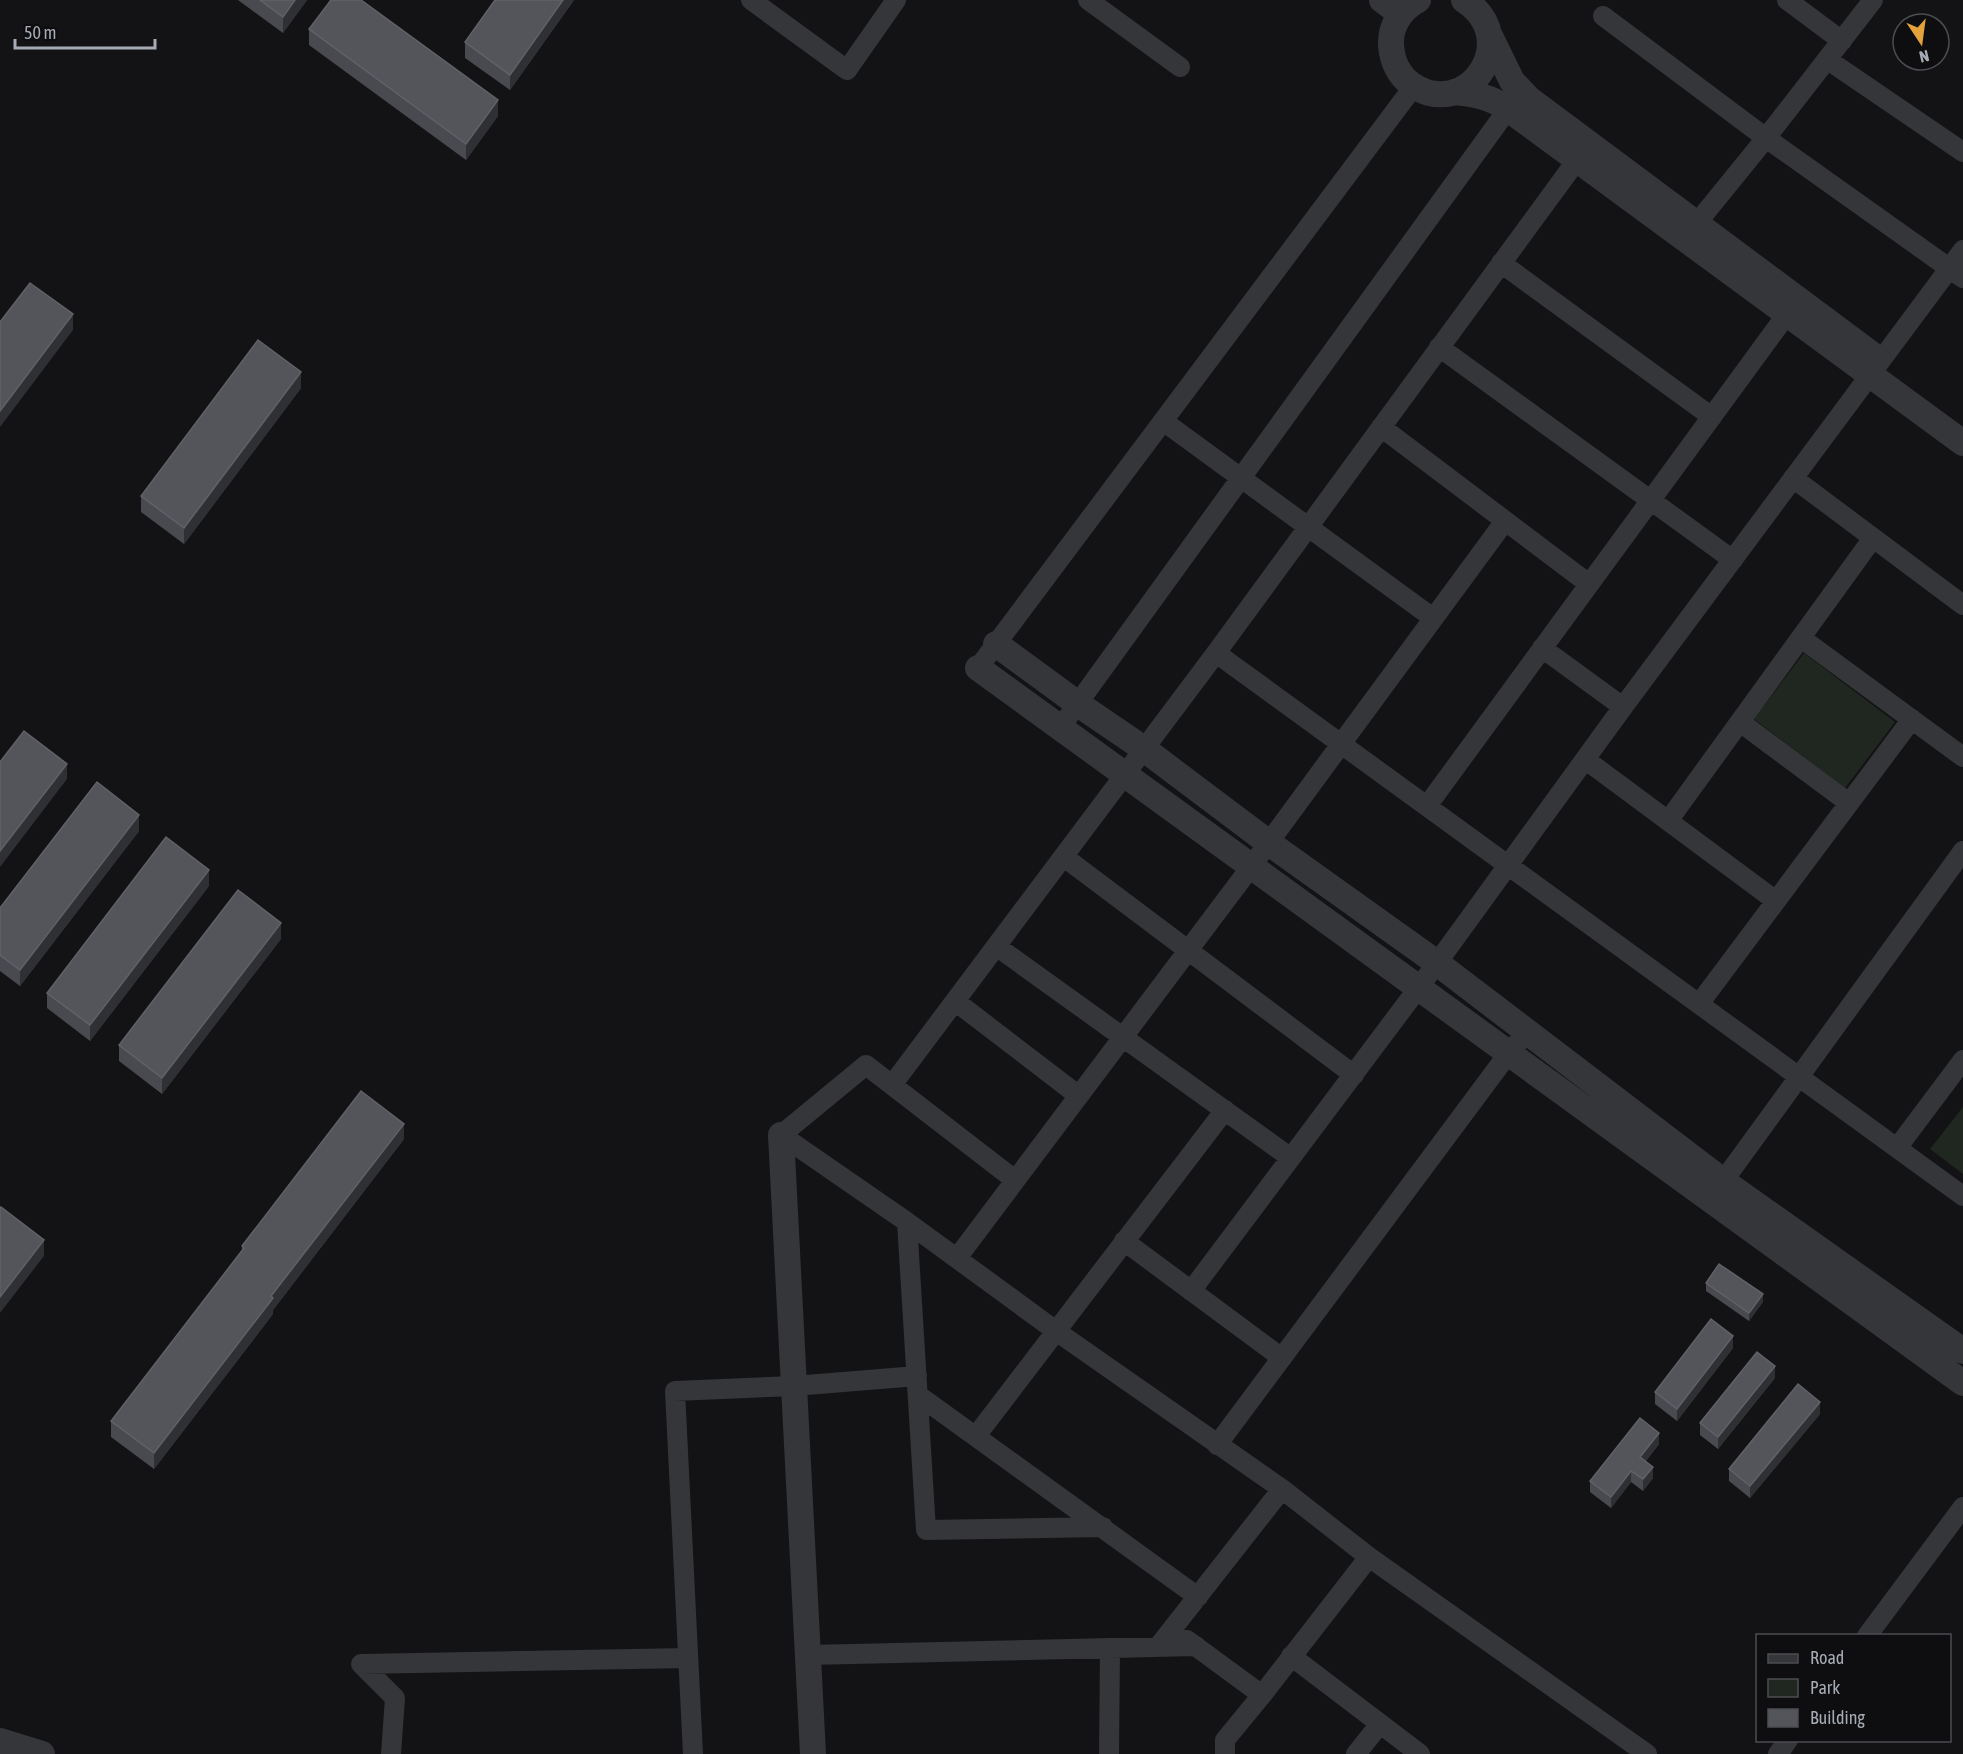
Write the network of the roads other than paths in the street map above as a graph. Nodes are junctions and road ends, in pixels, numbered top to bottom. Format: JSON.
{"nodes":[{"id":1,"x":751,"y":0,"type":"edge"},
{"id":2,"x":897,"y":0,"type":"edge"},
{"id":3,"x":1088,"y":0,"type":"edge"},
{"id":4,"x":1787,"y":0,"type":"edge"},
{"id":5,"x":1873,"y":0,"type":"edge"},
{"id":6,"x":1468,"y":1,"type":"edge"},
{"id":7,"x":1400,"y":5,"type":"edge"},
{"id":8,"x":1603,"y":16,"type":"dead end"},
{"id":9,"x":1490,"y":36,"type":"junction"},
{"id":10,"x":1842,"y":41,"type":"junction"},
{"id":11,"x":1828,"y":60,"type":"junction"},
{"id":12,"x":1180,"y":67,"type":"dead end"},
{"id":13,"x":1414,"y":86,"type":"junction"},
{"id":14,"x":1454,"y":92,"type":"junction"},
{"id":15,"x":1508,"y":108,"type":"junction"},
{"id":16,"x":1766,"y":138,"type":"junction"},
{"id":17,"x":1963,"y":152,"type":"edge"},
{"id":18,"x":1577,"y":160,"type":"junction"},
{"id":19,"x":1691,"y":231,"type":"junction"},
{"id":20,"x":1963,"y":249,"type":"edge"},
{"id":21,"x":1501,"y":263,"type":"junction"},
{"id":22,"x":1956,"y":273,"type":"edge"},
{"id":23,"x":1787,"y":314,"type":"junction"},
{"id":24,"x":1439,"y":347,"type":"junction"},
{"id":25,"x":1876,"y":368,"type":"junction"},
{"id":26,"x":1712,"y":417,"type":"junction"},
{"id":27,"x":1163,"y":421,"type":"junction"},
{"id":28,"x":1963,"y":421,"type":"edge"},
{"id":29,"x":1381,"y":427,"type":"junction"},
{"id":30,"x":1963,"y":443,"type":"edge"},
{"id":31,"x":1241,"y":478,"type":"junction"},
{"id":32,"x":1793,"y":478,"type":"junction"},
{"id":33,"x":1651,"y":500,"type":"junction"},
{"id":34,"x":1504,"y":520,"type":"junction"},
{"id":35,"x":1308,"y":526,"type":"junction"},
{"id":36,"x":1873,"y":538,"type":"junction"},
{"id":37,"x":1734,"y":560,"type":"junction"},
{"id":38,"x":1589,"y":584,"type":"junction"},
{"id":39,"x":1963,"y":605,"type":"edge"},
{"id":40,"x":1433,"y":618,"type":"junction"},
{"id":41,"x":1801,"y":638,"type":"junction"},
{"id":42,"x":996,"y":644,"type":"junction"},
{"id":43,"x":1542,"y":648,"type":"junction"},
{"id":44,"x":1216,"y":653,"type":"junction"},
{"id":45,"x":978,"y":668,"type":"joint"},
{"id":46,"x":1078,"y":704,"type":"junction"},
{"id":47,"x":1623,"y":707,"type":"junction"},
{"id":48,"x":1912,"y":719,"type":"junction"},
{"id":49,"x":1740,"y":722,"type":"junction"},
{"id":50,"x":1060,"y":728,"type":"junction"},
{"id":51,"x":1341,"y":744,"type":"junction"},
{"id":52,"x":1144,"y":749,"type":"junction"},
{"id":53,"x":1963,"y":757,"type":"edge"},
{"id":54,"x":1586,"y":760,"type":"junction"},
{"id":55,"x":1125,"y":776,"type":"junction"},
{"id":56,"x":1849,"y":803,"type":"junction"},
{"id":57,"x":1426,"y":806,"type":"junction"},
{"id":58,"x":1668,"y":821,"type":"junction"},
{"id":59,"x":1269,"y":843,"type":"junction"},
{"id":60,"x":1963,"y":851,"type":"edge"},
{"id":61,"x":1064,"y":857,"type":"junction"},
{"id":62,"x":1509,"y":865,"type":"junction"},
{"id":63,"x":1250,"y":868,"type":"junction"},
{"id":64,"x":1776,"y":901,"type":"junction"},
{"id":65,"x":996,"y":946,"type":"junction"},
{"id":66,"x":1188,"y":950,"type":"junction"},
{"id":67,"x":1437,"y":963,"type":"junction"},
{"id":68,"x":1418,"y":989,"type":"junction"},
{"id":69,"x":955,"y":1001,"type":"junction"},
{"id":70,"x":1699,"y":1004,"type":"junction"},
{"id":71,"x":1527,"y":1032,"type":"junction"},
{"id":72,"x":1123,"y":1038,"type":"junction"},
{"id":73,"x":1508,"y":1054,"type":"junction"},
{"id":74,"x":1963,"y":1060,"type":"edge"},
{"id":75,"x":1354,"y":1074,"type":"junction"},
{"id":76,"x":1799,"y":1077,"type":"junction"},
{"id":77,"x":892,"y":1085,"type":"junction"},
{"id":78,"x":1079,"y":1096,"type":"junction"},
{"id":79,"x":1225,"y":1110,"type":"junction"},
{"id":80,"x":781,"y":1135,"type":"junction"},
{"id":81,"x":1897,"y":1148,"type":"junction"},
{"id":82,"x":1291,"y":1158,"type":"junction"},
{"id":83,"x":1015,"y":1180,"type":"junction"},
{"id":84,"x":1717,"y":1190,"type":"junction"},
{"id":85,"x":1963,"y":1196,"type":"edge"},
{"id":86,"x":907,"y":1222,"type":"junction"},
{"id":87,"x":1124,"y":1241,"type":"junction"},
{"id":88,"x":957,"y":1258,"type":"junction"},
{"id":89,"x":1191,"y":1291,"type":"junction"},
{"id":90,"x":1056,"y":1331,"type":"junction"},
{"id":91,"x":1963,"y":1351,"type":"edge"},
{"id":92,"x":1282,"y":1358,"type":"junction"},
{"id":93,"x":1963,"y":1383,"type":"edge"},
{"id":94,"x":794,"y":1386,"type":"junction"},
{"id":95,"x":917,"y":1386,"type":"junction"},
{"id":96,"x":976,"y":1436,"type":"junction"},
{"id":97,"x":1217,"y":1445,"type":"junction"},
{"id":98,"x":1282,"y":1489,"type":"junction"},
{"id":99,"x":1963,"y":1507,"type":"edge"},
{"id":100,"x":1103,"y":1527,"type":"junction"},
{"id":101,"x":1368,"y":1557,"type":"junction"},
{"id":102,"x":1198,"y":1597,"type":"junction"},
{"id":103,"x":1173,"y":1629,"type":"junction"},
{"id":104,"x":1868,"y":1634,"type":"edge"},
{"id":105,"x":1196,"y":1646,"type":"junction"},
{"id":106,"x":1158,"y":1647,"type":"junction"},
{"id":107,"x":1110,"y":1648,"type":"junction"},
{"id":108,"x":808,"y":1655,"type":"junction"},
{"id":109,"x":1291,"y":1656,"type":"junction"},
{"id":110,"x":688,"y":1658,"type":"junction"},
{"id":111,"x":1262,"y":1695,"type":"junction"},
{"id":112,"x":1380,"y":1724,"type":"junction"},
{"id":113,"x":0,"y":1741,"type":"edge"},
{"id":114,"x":1225,"y":1747,"type":"edge"},
{"id":115,"x":42,"y":1754,"type":"edge"},
{"id":116,"x":391,"y":1754,"type":"edge"},
{"id":117,"x":693,"y":1754,"type":"edge"},
{"id":118,"x":813,"y":1754,"type":"edge"},
{"id":119,"x":1109,"y":1754,"type":"edge"},
{"id":120,"x":1243,"y":1754,"type":"edge"},
{"id":121,"x":1356,"y":1754,"type":"edge"},
{"id":122,"x":1420,"y":1754,"type":"edge"},
{"id":123,"x":1647,"y":1754,"type":"edge"}],
"edges":[{"from":1,"to":2,"type":"street"},
{"from":3,"to":12,"type":"street"},
{"from":4,"to":10,"type":"street"},
{"from":5,"to":10,"type":"street"},
{"from":6,"to":9,"type":"street"},
{"from":7,"to":13,"type":"street"},
{"from":8,"to":16,"type":"street"},
{"from":9,"to":14,"type":"street"},
{"from":9,"to":19,"type":"street"},
{"from":10,"to":11,"type":"street"},
{"from":11,"to":16,"type":"street"},
{"from":11,"to":17,"type":"street"},
{"from":13,"to":14,"type":"street"},
{"from":13,"to":27,"type":"street"},
{"from":14,"to":15,"type":"street"},
{"from":15,"to":18,"type":"street"},
{"from":15,"to":31,"type":"street"},
{"from":16,"to":19,"type":"street"},
{"from":16,"to":22,"type":"street"},
{"from":18,"to":19,"type":"street"},
{"from":18,"to":21,"type":"street"},
{"from":19,"to":23,"type":"street"},
{"from":19,"to":25,"type":"street"},
{"from":20,"to":22,"type":"street"},
{"from":21,"to":24,"type":"street"},
{"from":21,"to":26,"type":"street"},
{"from":22,"to":25,"type":"street"},
{"from":23,"to":25,"type":"street"},
{"from":23,"to":26,"type":"street"},
{"from":24,"to":29,"type":"street"},
{"from":24,"to":33,"type":"street"},
{"from":25,"to":28,"type":"street"},
{"from":25,"to":30,"type":"street"},
{"from":25,"to":32,"type":"street"},
{"from":26,"to":33,"type":"street"},
{"from":27,"to":31,"type":"street"},
{"from":27,"to":42,"type":"street"},
{"from":29,"to":34,"type":"street"},
{"from":29,"to":35,"type":"street"},
{"from":31,"to":35,"type":"street"},
{"from":31,"to":46,"type":"street"},
{"from":32,"to":36,"type":"street"},
{"from":32,"to":37,"type":"street"},
{"from":33,"to":37,"type":"street"},
{"from":33,"to":38,"type":"street"},
{"from":34,"to":38,"type":"street"},
{"from":34,"to":40,"type":"street"},
{"from":35,"to":40,"type":"street"},
{"from":35,"to":44,"type":"street"},
{"from":36,"to":39,"type":"street"},
{"from":36,"to":41,"type":"street"},
{"from":37,"to":47,"type":"street"},
{"from":38,"to":43,"type":"street"},
{"from":40,"to":51,"type":"street"},
{"from":41,"to":48,"type":"street"},
{"from":41,"to":49,"type":"street"},
{"from":42,"to":45,"type":"street"},
{"from":42,"to":46,"type":"street"},
{"from":43,"to":47,"type":"street"},
{"from":43,"to":57,"type":"street"},
{"from":44,"to":51,"type":"street"},
{"from":44,"to":52,"type":"street"},
{"from":45,"to":50,"type":"street"},
{"from":46,"to":50,"type":"street"},
{"from":46,"to":52,"type":"street"},
{"from":47,"to":54,"type":"street"},
{"from":48,"to":53,"type":"street"},
{"from":48,"to":56,"type":"street"},
{"from":49,"to":56,"type":"street"},
{"from":49,"to":58,"type":"street"},
{"from":50,"to":55,"type":"street"},
{"from":51,"to":57,"type":"street"},
{"from":51,"to":59,"type":"street"},
{"from":52,"to":55,"type":"street"},
{"from":52,"to":59,"type":"street"},
{"from":54,"to":58,"type":"street"},
{"from":54,"to":62,"type":"street"},
{"from":55,"to":61,"type":"street"},
{"from":55,"to":63,"type":"street"},
{"from":56,"to":64,"type":"street"},
{"from":57,"to":62,"type":"street"},
{"from":58,"to":64,"type":"street"},
{"from":59,"to":63,"type":"street"},
{"from":59,"to":67,"type":"street"},
{"from":60,"to":76,"type":"street"},
{"from":61,"to":65,"type":"street"},
{"from":61,"to":66,"type":"street"},
{"from":62,"to":67,"type":"street"},
{"from":62,"to":70,"type":"street"},
{"from":63,"to":66,"type":"street"},
{"from":63,"to":68,"type":"street"},
{"from":64,"to":70,"type":"street"},
{"from":65,"to":69,"type":"street"},
{"from":65,"to":72,"type":"street"},
{"from":66,"to":72,"type":"street"},
{"from":66,"to":75,"type":"street"},
{"from":67,"to":68,"type":"street"},
{"from":67,"to":71,"type":"street"},
{"from":68,"to":73,"type":"street"},
{"from":68,"to":75,"type":"street"},
{"from":69,"to":77,"type":"street"},
{"from":69,"to":78,"type":"street"},
{"from":70,"to":76,"type":"street"},
{"from":71,"to":73,"type":"street"},
{"from":71,"to":84,"type":"street"},
{"from":72,"to":78,"type":"street"},
{"from":72,"to":79,"type":"street"},
{"from":73,"to":84,"type":"street"},
{"from":73,"to":92,"type":"street"},
{"from":74,"to":81,"type":"street"},
{"from":75,"to":82,"type":"street"},
{"from":76,"to":81,"type":"street"},
{"from":76,"to":84,"type":"street"},
{"from":77,"to":80,"type":"street"},
{"from":77,"to":83,"type":"street"},
{"from":78,"to":83,"type":"street"},
{"from":79,"to":82,"type":"street"},
{"from":79,"to":87,"type":"street"},
{"from":80,"to":86,"type":"street"},
{"from":80,"to":94,"type":"street"},
{"from":81,"to":85,"type":"street"},
{"from":82,"to":89,"type":"street"},
{"from":83,"to":88,"type":"street"},
{"from":84,"to":91,"type":"street"},
{"from":84,"to":93,"type":"street"},
{"from":86,"to":88,"type":"street"},
{"from":86,"to":95,"type":"street"},
{"from":87,"to":89,"type":"street"},
{"from":87,"to":90,"type":"street"},
{"from":88,"to":90,"type":"street"},
{"from":89,"to":92,"type":"street"},
{"from":90,"to":96,"type":"street"},
{"from":90,"to":97,"type":"street"},
{"from":92,"to":97,"type":"street"},
{"from":94,"to":95,"type":"street"},
{"from":94,"to":108,"type":"street"},
{"from":94,"to":110,"type":"street"},
{"from":95,"to":96,"type":"street"},
{"from":95,"to":100,"type":"street"},
{"from":96,"to":100,"type":"street"},
{"from":97,"to":98,"type":"street"},
{"from":98,"to":101,"type":"street"},
{"from":98,"to":102,"type":"street"},
{"from":99,"to":104,"type":"street"},
{"from":100,"to":102,"type":"street"},
{"from":101,"to":109,"type":"street"},
{"from":101,"to":123,"type":"street"},
{"from":102,"to":103,"type":"street"},
{"from":103,"to":105,"type":"street"},
{"from":103,"to":106,"type":"street"},
{"from":105,"to":106,"type":"street"},
{"from":105,"to":111,"type":"street"},
{"from":106,"to":107,"type":"street"},
{"from":107,"to":108,"type":"street"},
{"from":107,"to":119,"type":"street"},
{"from":108,"to":118,"type":"street"},
{"from":109,"to":111,"type":"street"},
{"from":109,"to":112,"type":"street"},
{"from":110,"to":116,"type":"street"},
{"from":110,"to":117,"type":"street"},
{"from":111,"to":114,"type":"street"},
{"from":112,"to":121,"type":"street"},
{"from":112,"to":122,"type":"street"},
{"from":113,"to":115,"type":"street"},
{"from":114,"to":120,"type":"street"}]}
